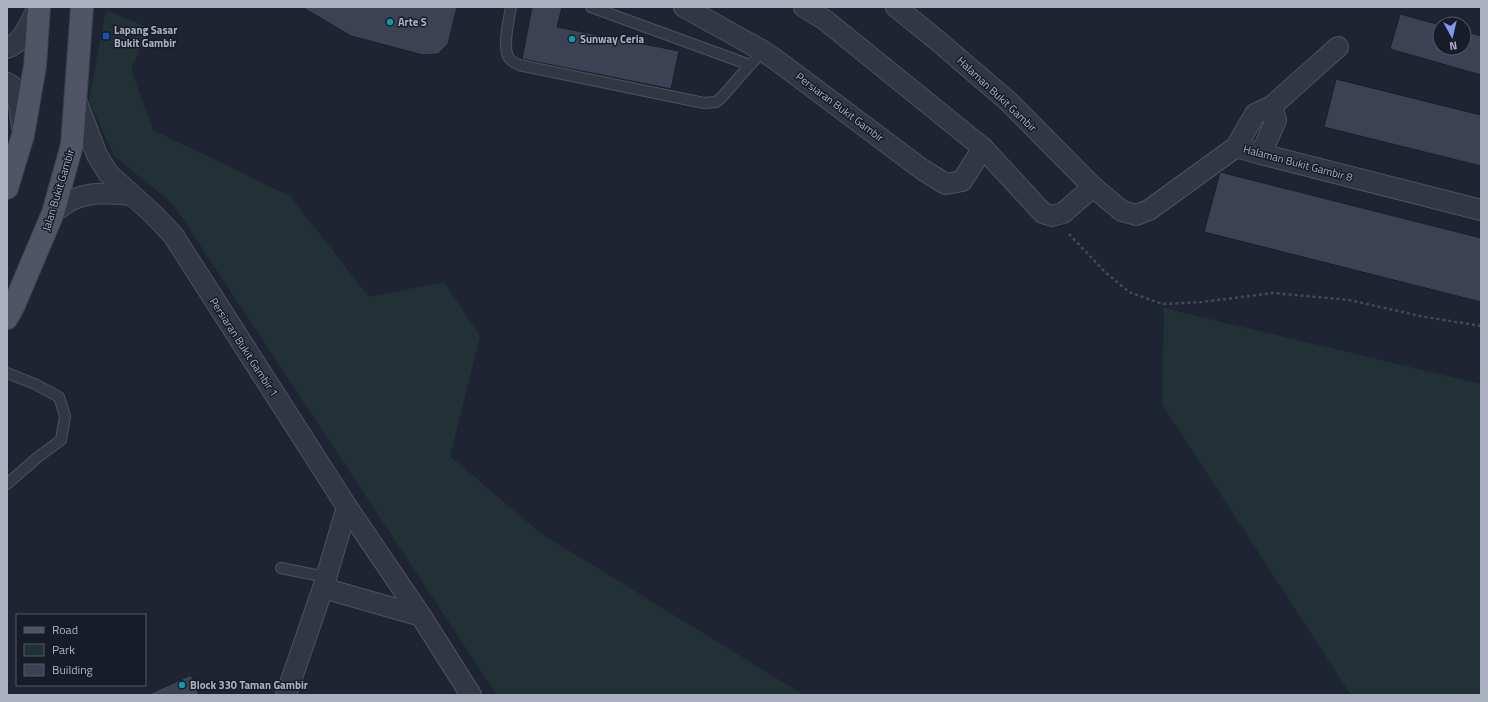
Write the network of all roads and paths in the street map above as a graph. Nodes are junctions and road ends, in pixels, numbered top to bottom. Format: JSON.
{"nodes":[{"id":1,"x":38,"y":7,"type":"edge"},
{"id":2,"x":82,"y":7,"type":"edge"},
{"id":3,"x":511,"y":7,"type":"edge"},
{"id":4,"x":591,"y":7,"type":"edge"},
{"id":5,"x":684,"y":7,"type":"edge"},
{"id":6,"x":804,"y":7,"type":"edge"},
{"id":7,"x":896,"y":7,"type":"edge"},
{"id":8,"x":830,"y":14,"type":"edge"},
{"id":9,"x":1338,"y":47,"type":"dead end"},
{"id":10,"x":7,"y":48,"type":"edge"},
{"id":11,"x":757,"y":58,"type":"junction"},
{"id":12,"x":7,"y":83,"type":"edge"},
{"id":13,"x":76,"y":100,"type":"junction"},
{"id":14,"x":1272,"y":106,"type":"junction"},
{"id":15,"x":23,"y":135,"type":"junction"},
{"id":16,"x":1236,"y":147,"type":"junction"},
{"id":17,"x":983,"y":148,"type":"junction"},
{"id":18,"x":1261,"y":154,"type":"junction"},
{"id":19,"x":1093,"y":187,"type":"junction"},
{"id":20,"x":7,"y":188,"type":"edge"},
{"id":21,"x":131,"y":195,"type":"junction"},
{"id":22,"x":1481,"y":210,"type":"edge"},
{"id":23,"x":53,"y":213,"type":"junction"},
{"id":24,"x":1052,"y":216,"type":"junction"},
{"id":25,"x":7,"y":318,"type":"edge"},
{"id":26,"x":1481,"y":326,"type":"edge"},
{"id":27,"x":7,"y":373,"type":"edge"},
{"id":28,"x":7,"y":484,"type":"edge"},
{"id":29,"x":347,"y":507,"type":"junction"},
{"id":30,"x":281,"y":568,"type":"dead end"},
{"id":31,"x":324,"y":583,"type":"junction"},
{"id":32,"x":421,"y":616,"type":"junction"},
{"id":33,"x":286,"y":695,"type":"edge"},
{"id":34,"x":471,"y":695,"type":"edge"}],
"edges":[{"from":1,"to":10,"type":"street"},
{"from":1,"to":15,"type":"main road"},
{"from":2,"to":13,"type":"main road","name":"Jalan Bukit Gambir"},
{"from":3,"to":11,"type":"lane"},
{"from":4,"to":11,"type":"lane"},
{"from":5,"to":11,"type":"street","name":"Persiaran Bukit Gambir"},
{"from":6,"to":8,"type":"street"},
{"from":7,"to":19,"type":"street","name":"Halaman Bukit Gambir"},
{"from":8,"to":17,"type":"street"},
{"from":9,"to":14,"type":"street"},
{"from":11,"to":17,"type":"street","name":"Persiaran Bukit Gambir"},
{"from":12,"to":15,"type":"street"},
{"from":13,"to":21,"type":"street","name":"Persiaran Bukit Gambir 1"},
{"from":13,"to":23,"type":"main road","name":"Jalan Bukit Gambir"},
{"from":14,"to":16,"type":"street"},
{"from":14,"to":18,"type":"street"},
{"from":15,"to":20,"type":"main road"},
{"from":16,"to":18,"type":"street","name":"Halaman Bukit Gambir 8"},
{"from":16,"to":19,"type":"street","name":"Halaman Bukit Gambir 8"},
{"from":17,"to":24,"type":"street"},
{"from":18,"to":22,"type":"street","name":"Halaman Bukit Gambir 8"},
{"from":19,"to":24,"type":"street"},
{"from":21,"to":23,"type":"street"},
{"from":21,"to":29,"type":"street","name":"Persiaran Bukit Gambir 1"},
{"from":23,"to":25,"type":"main road","name":"Jalan Bukit Gambir"},
{"from":24,"to":26,"type":"path"},
{"from":27,"to":28,"type":"lane"},
{"from":29,"to":31,"type":"street"},
{"from":29,"to":32,"type":"street","name":"Persiaran Bukit Gambir 1"},
{"from":30,"to":31,"type":"lane"},
{"from":31,"to":32,"type":"street"},
{"from":31,"to":33,"type":"street"},
{"from":32,"to":34,"type":"street","name":"Persiaran Bukit Gambir 1"}]}
